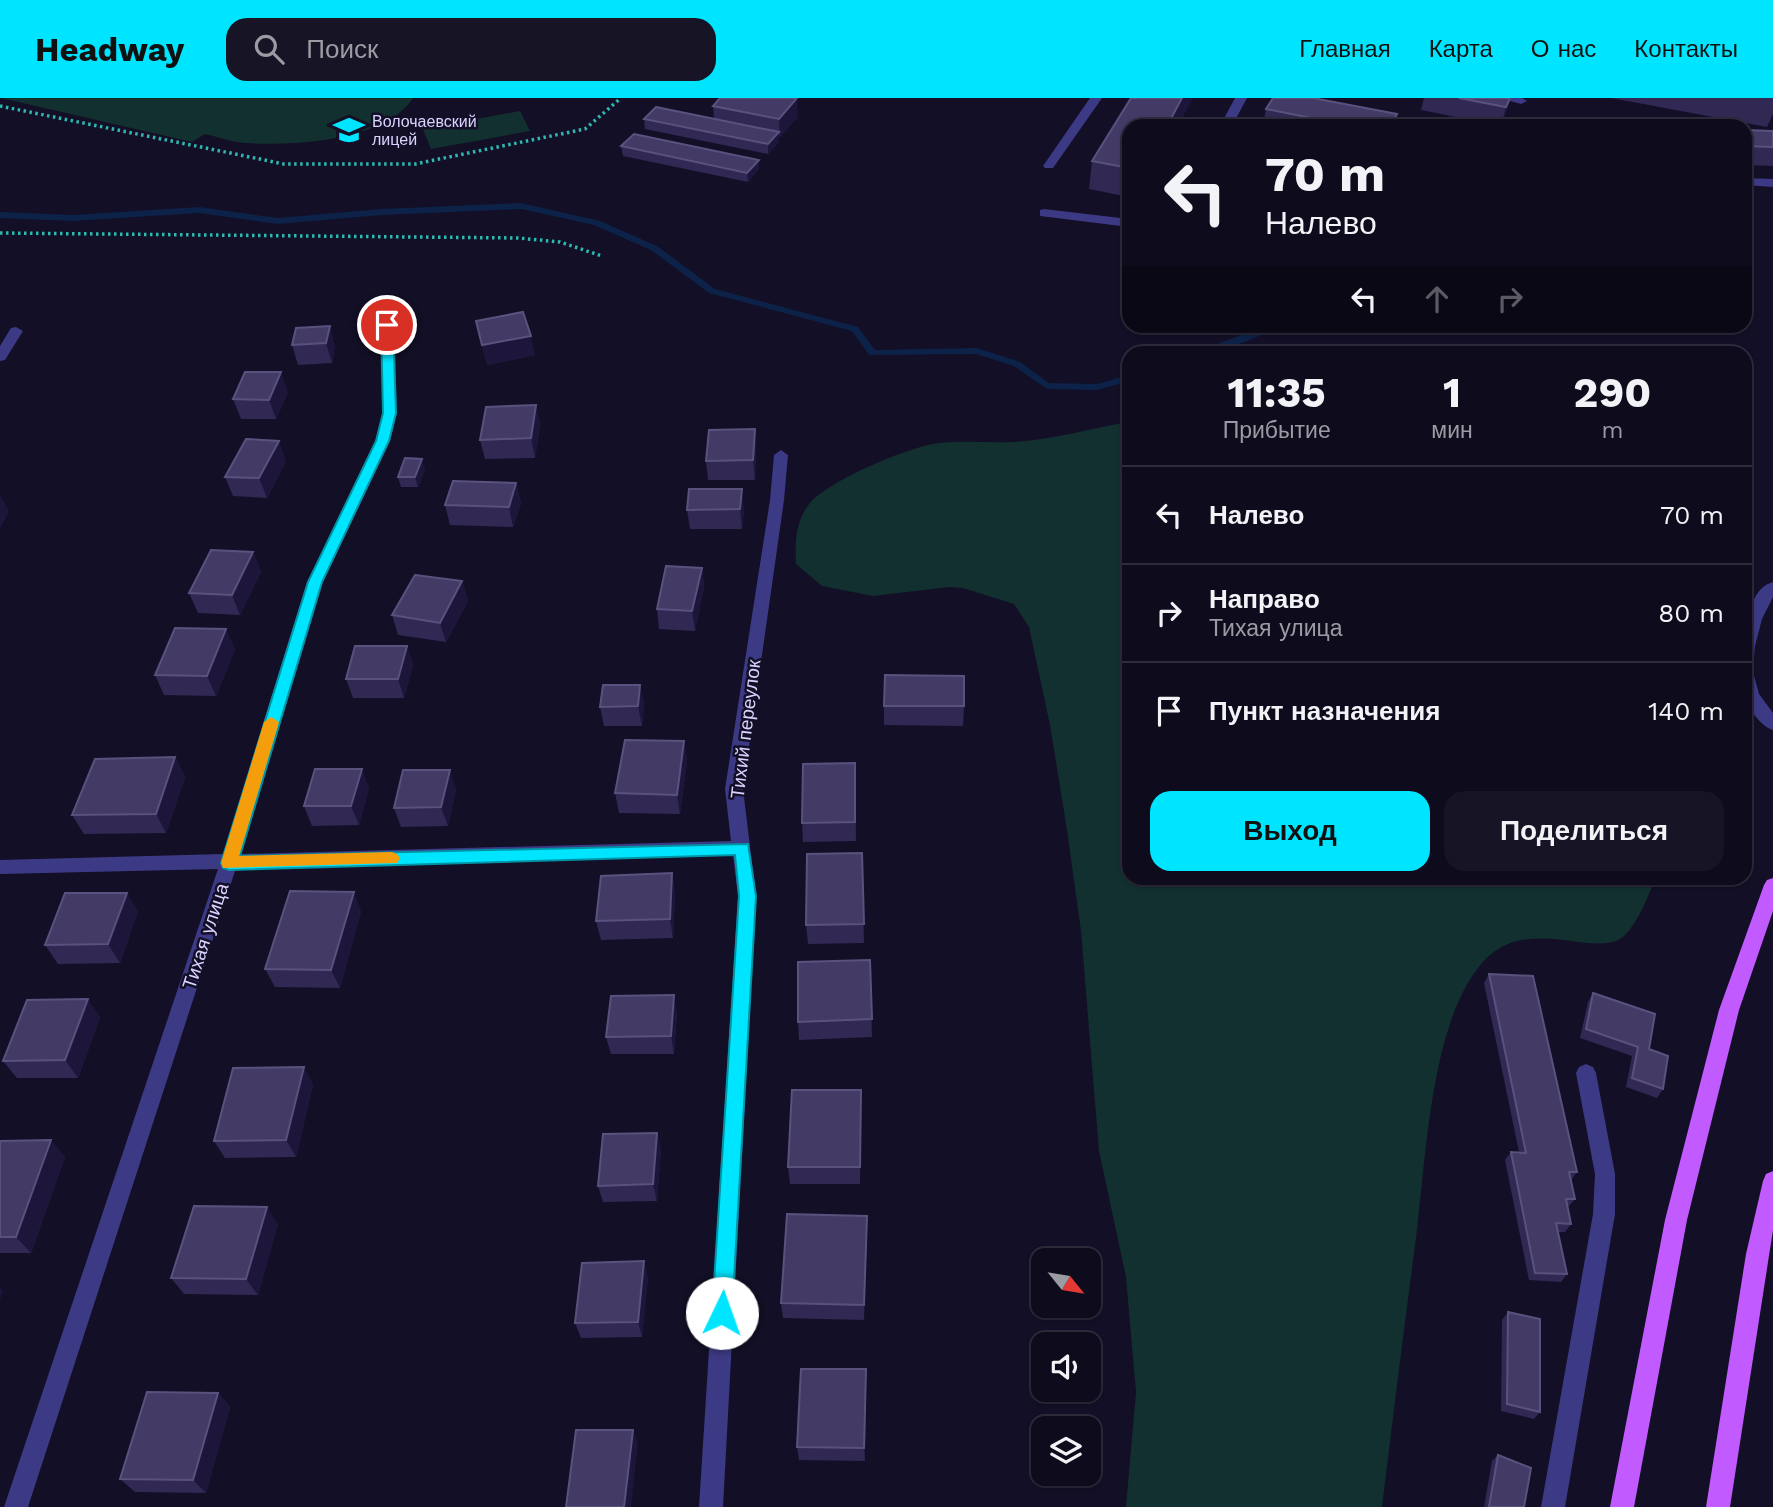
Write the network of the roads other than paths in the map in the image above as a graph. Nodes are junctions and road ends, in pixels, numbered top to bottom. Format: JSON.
{"nodes":[{"id":1,"x":1096,"y":98,"type":"edge"},
{"id":2,"x":1241,"y":98,"type":"edge"},
{"id":3,"x":1506,"y":98,"type":"edge"},
{"id":4,"x":1521,"y":101,"type":"dead end"},
{"id":5,"x":1230,"y":119,"type":"edge"},
{"id":6,"x":1049,"y":166,"type":"dead end"},
{"id":7,"x":1752,"y":182,"type":"edge"},
{"id":8,"x":1773,"y":183,"type":"edge"},
{"id":9,"x":1044,"y":213,"type":"dead end"},
{"id":10,"x":1122,"y":222,"type":"edge"},
{"id":11,"x":387,"y":325,"type":"dead end"},
{"id":12,"x":16,"y":331,"type":"dead end"},
{"id":13,"x":0,"y":357,"type":"edge"},
{"id":14,"x":781,"y":455,"type":"dead end"},
{"id":15,"x":1773,"y":587,"type":"edge"},
{"id":16,"x":1752,"y":627,"type":"edge"},
{"id":17,"x":1752,"y":692,"type":"edge"},
{"id":18,"x":1773,"y":724,"type":"edge"},
{"id":19,"x":743,"y":848,"type":"junction"},
{"id":20,"x":229,"y":863,"type":"junction"},
{"id":21,"x":0,"y":867,"type":"edge"},
{"id":22,"x":1773,"y":885,"type":"edge"},
{"id":23,"x":1586,"y":1073,"type":"dead end"},
{"id":24,"x":1773,"y":1181,"type":"edge"},
{"id":25,"x":16,"y":1507,"type":"edge"},
{"id":26,"x":711,"y":1507,"type":"edge"},
{"id":27,"x":1553,"y":1507,"type":"edge"},
{"id":28,"x":1622,"y":1507,"type":"edge"},
{"id":29,"x":1718,"y":1507,"type":"edge"}],
"edges":[{"from":1,"to":6,"type":"street"},
{"from":2,"to":5,"type":"street"},
{"from":3,"to":4,"type":"street"},
{"from":7,"to":8,"type":"street"},
{"from":9,"to":10,"type":"street"},
{"from":11,"to":20,"type":"street","name":"Тихая улица"},
{"from":12,"to":13,"type":"street"},
{"from":14,"to":19,"type":"street","name":"Тихий переулок"},
{"from":15,"to":16,"type":"street"},
{"from":17,"to":18,"type":"street"},
{"from":19,"to":20,"type":"street"},
{"from":19,"to":26,"type":"street","name":"Тихий переулок"},
{"from":20,"to":21,"type":"street"},
{"from":20,"to":25,"type":"street","name":"Тихая улица"},
{"from":22,"to":28,"type":"main road"},
{"from":23,"to":27,"type":"street"},
{"from":24,"to":29,"type":"main road"}]}
